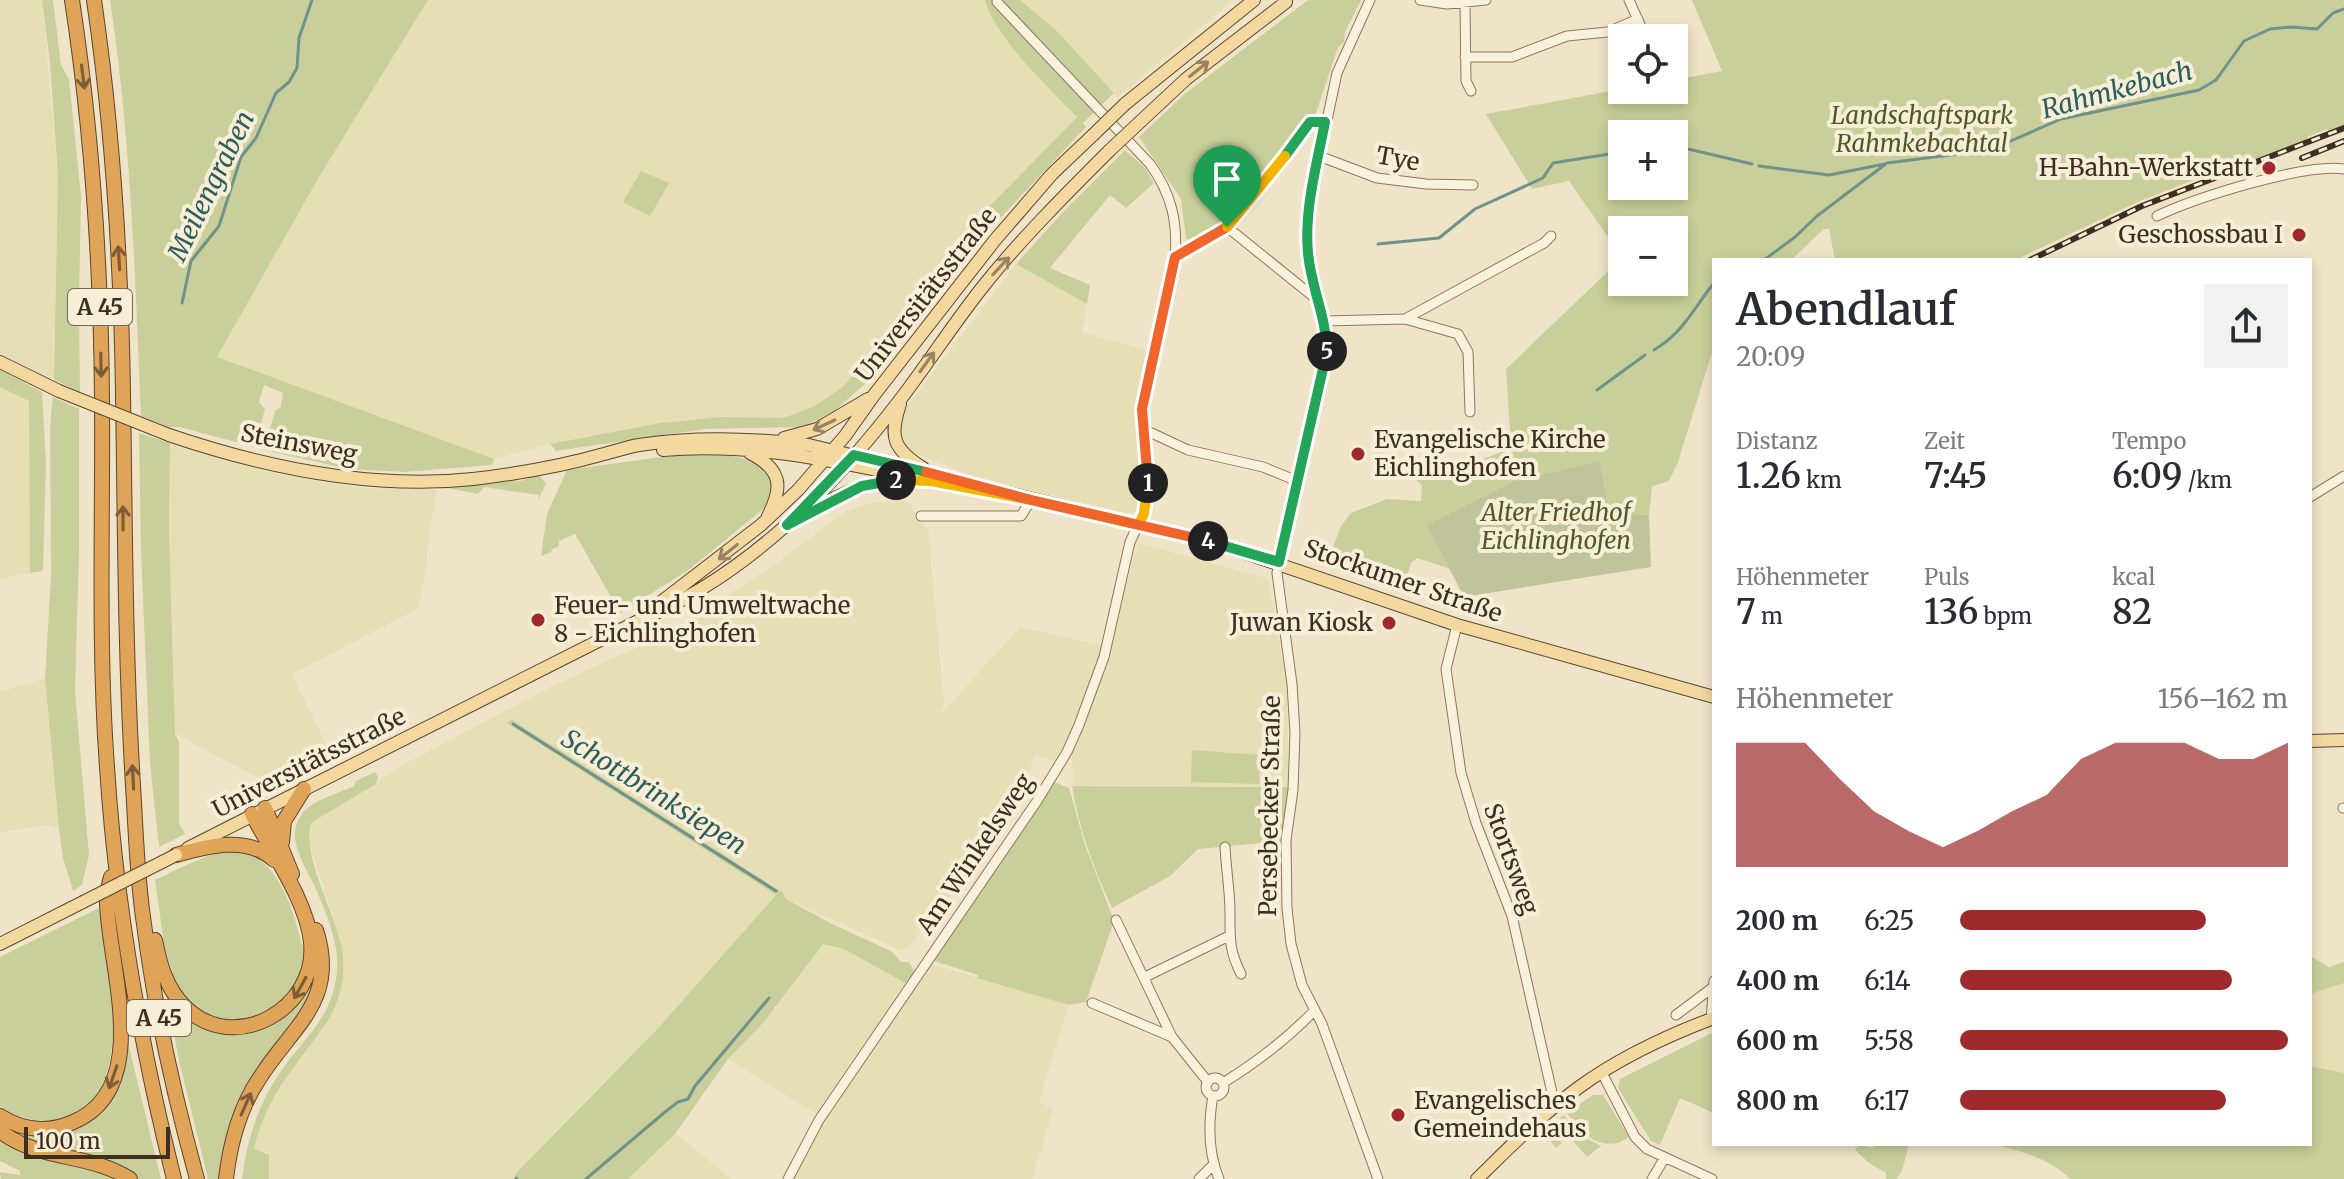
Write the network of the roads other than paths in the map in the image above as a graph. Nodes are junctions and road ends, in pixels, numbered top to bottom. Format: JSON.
{"nodes":[{"id":1,"x":72,"y":0,"type":"edge"},
{"id":2,"x":94,"y":0,"type":"edge"},
{"id":3,"x":1370,"y":0,"type":"edge"},
{"id":4,"x":1420,"y":0,"type":"edge"},
{"id":5,"x":1486,"y":0,"type":"edge"},
{"id":6,"x":1629,"y":0,"type":"edge"},
{"id":7,"x":1286,"y":1,"type":"edge"},
{"id":8,"x":997,"y":2,"type":"dead end"},
{"id":9,"x":1250,"y":2,"type":"edge"},
{"id":10,"x":1465,"y":4,"type":"junction"},
{"id":11,"x":1638,"y":19,"type":"junction"},
{"id":12,"x":1640,"y":24,"type":"edge"},
{"id":13,"x":1465,"y":57,"type":"junction"},
{"id":14,"x":1471,"y":91,"type":"dead end"},
{"id":15,"x":1325,"y":122,"type":"junction"},
{"id":16,"x":1319,"y":156,"type":"junction"},
{"id":17,"x":2344,"y":169,"type":"edge"},
{"id":18,"x":1473,"y":185,"type":"dead end"},
{"id":19,"x":2157,"y":216,"type":"dead end"},
{"id":20,"x":1227,"y":227,"type":"junction"},
{"id":21,"x":1551,"y":236,"type":"dead end"},
{"id":22,"x":1175,"y":257,"type":"junction"},
{"id":23,"x":1320,"y":302,"type":"junction"},
{"id":24,"x":1405,"y":319,"type":"junction"},
{"id":25,"x":1325,"y":321,"type":"junction"},
{"id":26,"x":0,"y":362,"type":"edge"},
{"id":27,"x":874,"y":395,"type":"junction"},
{"id":28,"x":902,"y":397,"type":"junction"},
{"id":29,"x":1470,"y":412,"type":"dead end"},
{"id":30,"x":1143,"y":429,"type":"junction"},
{"id":31,"x":767,"y":440,"type":"junction"},
{"id":32,"x":744,"y":450,"type":"junction"},
{"id":33,"x":605,"y":454,"type":"junction"},
{"id":34,"x":830,"y":455,"type":"junction"},
{"id":35,"x":850,"y":460,"type":"junction"},
{"id":36,"x":2344,"y":476,"type":"edge"},
{"id":37,"x":932,"y":477,"type":"junction"},
{"id":38,"x":1297,"y":481,"type":"junction"},
{"id":39,"x":2312,"y":496,"type":"edge"},
{"id":40,"x":1031,"y":500,"type":"junction"},
{"id":41,"x":921,"y":516,"type":"dead end"},
{"id":42,"x":761,"y":525,"type":"junction"},
{"id":43,"x":787,"y":525,"type":"junction"},
{"id":44,"x":1139,"y":525,"type":"junction"},
{"id":45,"x":1279,"y":562,"type":"junction"},
{"id":46,"x":638,"y":621,"type":"junction"},
{"id":47,"x":1457,"y":625,"type":"junction"},
{"id":48,"x":1712,"y":696,"type":"edge"},
{"id":49,"x":2344,"y":740,"type":"edge"},
{"id":50,"x":2312,"y":741,"type":"edge"},
{"id":51,"x":304,"y":789,"type":"junction"},
{"id":52,"x":258,"y":811,"type":"junction"},
{"id":53,"x":282,"y":846,"type":"junction"},
{"id":54,"x":1225,"y":847,"type":"dead end"},
{"id":55,"x":137,"y":855,"type":"junction"},
{"id":56,"x":176,"y":855,"type":"junction"},
{"id":57,"x":114,"y":861,"type":"junction"},
{"id":58,"x":278,"y":864,"type":"junction"},
{"id":59,"x":1116,"y":920,"type":"dead end"},
{"id":60,"x":1229,"y":936,"type":"junction"},
{"id":61,"x":0,"y":944,"type":"edge"},
{"id":62,"x":1241,"y":974,"type":"dead end"},
{"id":63,"x":1145,"y":977,"type":"junction"},
{"id":64,"x":1712,"y":985,"type":"edge"},
{"id":65,"x":1092,"y":1003,"type":"dead end"},
{"id":66,"x":1315,"y":1010,"type":"junction"},
{"id":67,"x":1676,"y":1015,"type":"dead end"},
{"id":68,"x":1712,"y":1018,"type":"edge"},
{"id":69,"x":1172,"y":1037,"type":"junction"},
{"id":70,"x":1602,"y":1073,"type":"junction"},
{"id":71,"x":1208,"y":1082,"type":"junction"},
{"id":72,"x":1223,"y":1083,"type":"junction"},
{"id":73,"x":1213,"y":1096,"type":"junction"},
{"id":74,"x":1555,"y":1106,"type":"junction"},
{"id":75,"x":0,"y":1116,"type":"edge"},
{"id":76,"x":0,"y":1131,"type":"edge"},
{"id":77,"x":1664,"y":1159,"type":"junction"},
{"id":78,"x":1213,"y":1165,"type":"junction"},
{"id":79,"x":130,"y":1179,"type":"edge"},
{"id":80,"x":174,"y":1179,"type":"edge"},
{"id":81,"x":197,"y":1179,"type":"edge"},
{"id":82,"x":226,"y":1179,"type":"edge"},
{"id":83,"x":788,"y":1179,"type":"edge"},
{"id":84,"x":1199,"y":1179,"type":"edge"},
{"id":85,"x":1219,"y":1179,"type":"edge"},
{"id":86,"x":1378,"y":1179,"type":"edge"},
{"id":87,"x":1477,"y":1179,"type":"edge"},
{"id":88,"x":1652,"y":1179,"type":"edge"},
{"id":89,"x":1712,"y":1179,"type":"edge"}],
"edges":[{"from":1,"to":57,"type":"highway","number":"A 45","one_way":true},
{"from":55,"to":2,"type":"highway","number":"A 45","one_way":true},
{"from":3,"to":15,"type":"street","name":"Persebecker Straße"},
{"from":4,"to":10,"type":"street"},
{"from":5,"to":10,"type":"street"},
{"from":6,"to":11,"type":"street"},
{"from":28,"to":7,"type":"main road","name":"Universitätsstraße","one_way":true,"bridge":true},
{"from":8,"to":22,"type":"street","name":"Am Winkelsweg"},
{"from":9,"to":27,"type":"main road","name":"Universitätsstraße","bridge":true},
{"from":10,"to":13,"type":"street"},
{"from":11,"to":12,"type":"street"},
{"from":11,"to":13,"type":"street"},
{"from":13,"to":14,"type":"street"},
{"from":15,"to":16,"type":"street","name":"Persebecker Straße"},
{"from":15,"to":20,"type":"street"},
{"from":16,"to":18,"type":"street","name":"Tye"},
{"from":16,"to":23,"type":"street","name":"Persebecker Straße"},
{"from":17,"to":19,"type":"street"},
{"from":20,"to":22,"type":"street"},
{"from":20,"to":23,"type":"street"},
{"from":21,"to":24,"type":"street"},
{"from":22,"to":30,"type":"street","name":"Am Winkelsweg"},
{"from":23,"to":25,"type":"street","name":"Persebecker Straße"},
{"from":24,"to":25,"type":"street"},
{"from":24,"to":29,"type":"street"},
{"from":25,"to":38,"type":"street","name":"Persebecker Straße"},
{"from":26,"to":33,"type":"main road","name":"Steinsweg","bridge":true},
{"from":27,"to":31,"type":"main road","one_way":true},
{"from":27,"to":34,"type":"main road","name":"Universitätsstraße"},
{"from":28,"to":35,"type":"main road","name":"Universitätsstraße"},
{"from":28,"to":37,"type":"main road","name":"Universitätsstraße"},
{"from":30,"to":38,"type":"street"},
{"from":30,"to":44,"type":"street","name":"Am Winkelsweg"},
{"from":31,"to":33,"type":"main road","name":"Steinsweg"},
{"from":31,"to":34,"type":"main road","name":"Steinsweg"},
{"from":32,"to":33,"type":"main road","name":"Steinsweg"},
{"from":32,"to":34,"type":"main road","name":"Steinsweg"},
{"from":32,"to":42,"type":"main road"},
{"from":34,"to":35,"type":"main road","name":"Stockumer Straße"},
{"from":34,"to":42,"type":"main road","name":"Universitätsstraße"},
{"from":35,"to":37,"type":"main road","name":"Stockumer Straße"},
{"from":35,"to":43,"type":"main road","name":"Universitätsstraße"},
{"from":36,"to":39,"type":"street"},
{"from":37,"to":40,"type":"main road","name":"Stockumer Straße"},
{"from":37,"to":43,"type":"main road"},
{"from":38,"to":45,"type":"street","name":"Persebecker Straße"},
{"from":40,"to":41,"type":"street"},
{"from":40,"to":44,"type":"main road","name":"Stockumer Straße"},
{"from":42,"to":46,"type":"main road","name":"Universitätsstraße","one_way":true},
{"from":43,"to":46,"type":"main road","name":"Universitätsstraße"},
{"from":44,"to":45,"type":"main road","name":"Stockumer Straße"},
{"from":44,"to":83,"type":"street","name":"Am Winkelsweg"},
{"from":45,"to":47,"type":"main road","name":"Stockumer Straße"},
{"from":45,"to":66,"type":"street","name":"Persebecker Straße"},
{"from":46,"to":51,"type":"main road","name":"Universitätsstraße"},
{"from":47,"to":48,"type":"main road","name":"Stockumer Straße"},
{"from":47,"to":74,"type":"street","name":"Stortsweg"},
{"from":49,"to":50,"type":"main road"},
{"from":51,"to":52,"type":"main road","name":"Universitätsstraße"},
{"from":51,"to":53,"type":"highway"},
{"from":52,"to":53,"type":"highway"},
{"from":52,"to":56,"type":"main road","name":"Universitätsstraße"},
{"from":52,"to":58,"type":"highway"},
{"from":82,"to":53,"type":"highway","one_way":true},
{"from":54,"to":60,"type":"street"},
{"from":58,"to":55,"type":"highway","one_way":true},
{"from":55,"to":81,"type":"highway","number":"A 45"},
{"from":56,"to":58,"type":"highway"},
{"from":56,"to":61,"type":"main road","name":"Universitätsstraße","bridge":true},
{"from":57,"to":75,"type":"highway","one_way":true},
{"from":57,"to":80,"type":"highway","number":"A 45"},
{"from":59,"to":63,"type":"street"},
{"from":60,"to":62,"type":"street"},
{"from":60,"to":63,"type":"street"},
{"from":63,"to":69,"type":"street"},
{"from":64,"to":67,"type":"street"},
{"from":65,"to":69,"type":"street"},
{"from":66,"to":72,"type":"street"},
{"from":66,"to":86,"type":"street","name":"Persebecker Straße"},
{"from":68,"to":70,"type":"main road"},
{"from":69,"to":71,"type":"street"},
{"from":70,"to":74,"type":"main road"},
{"from":70,"to":77,"type":"street"},
{"from":71,"to":72,"type":"street"},
{"from":71,"to":73,"type":"street"},
{"from":72,"to":73,"type":"street"},
{"from":73,"to":78,"type":"street"},
{"from":74,"to":87,"type":"main road"},
{"from":76,"to":79,"type":"highway"},
{"from":77,"to":88,"type":"street"},
{"from":77,"to":89,"type":"street"},
{"from":78,"to":84,"type":"street"},
{"from":78,"to":85,"type":"street"}]}
